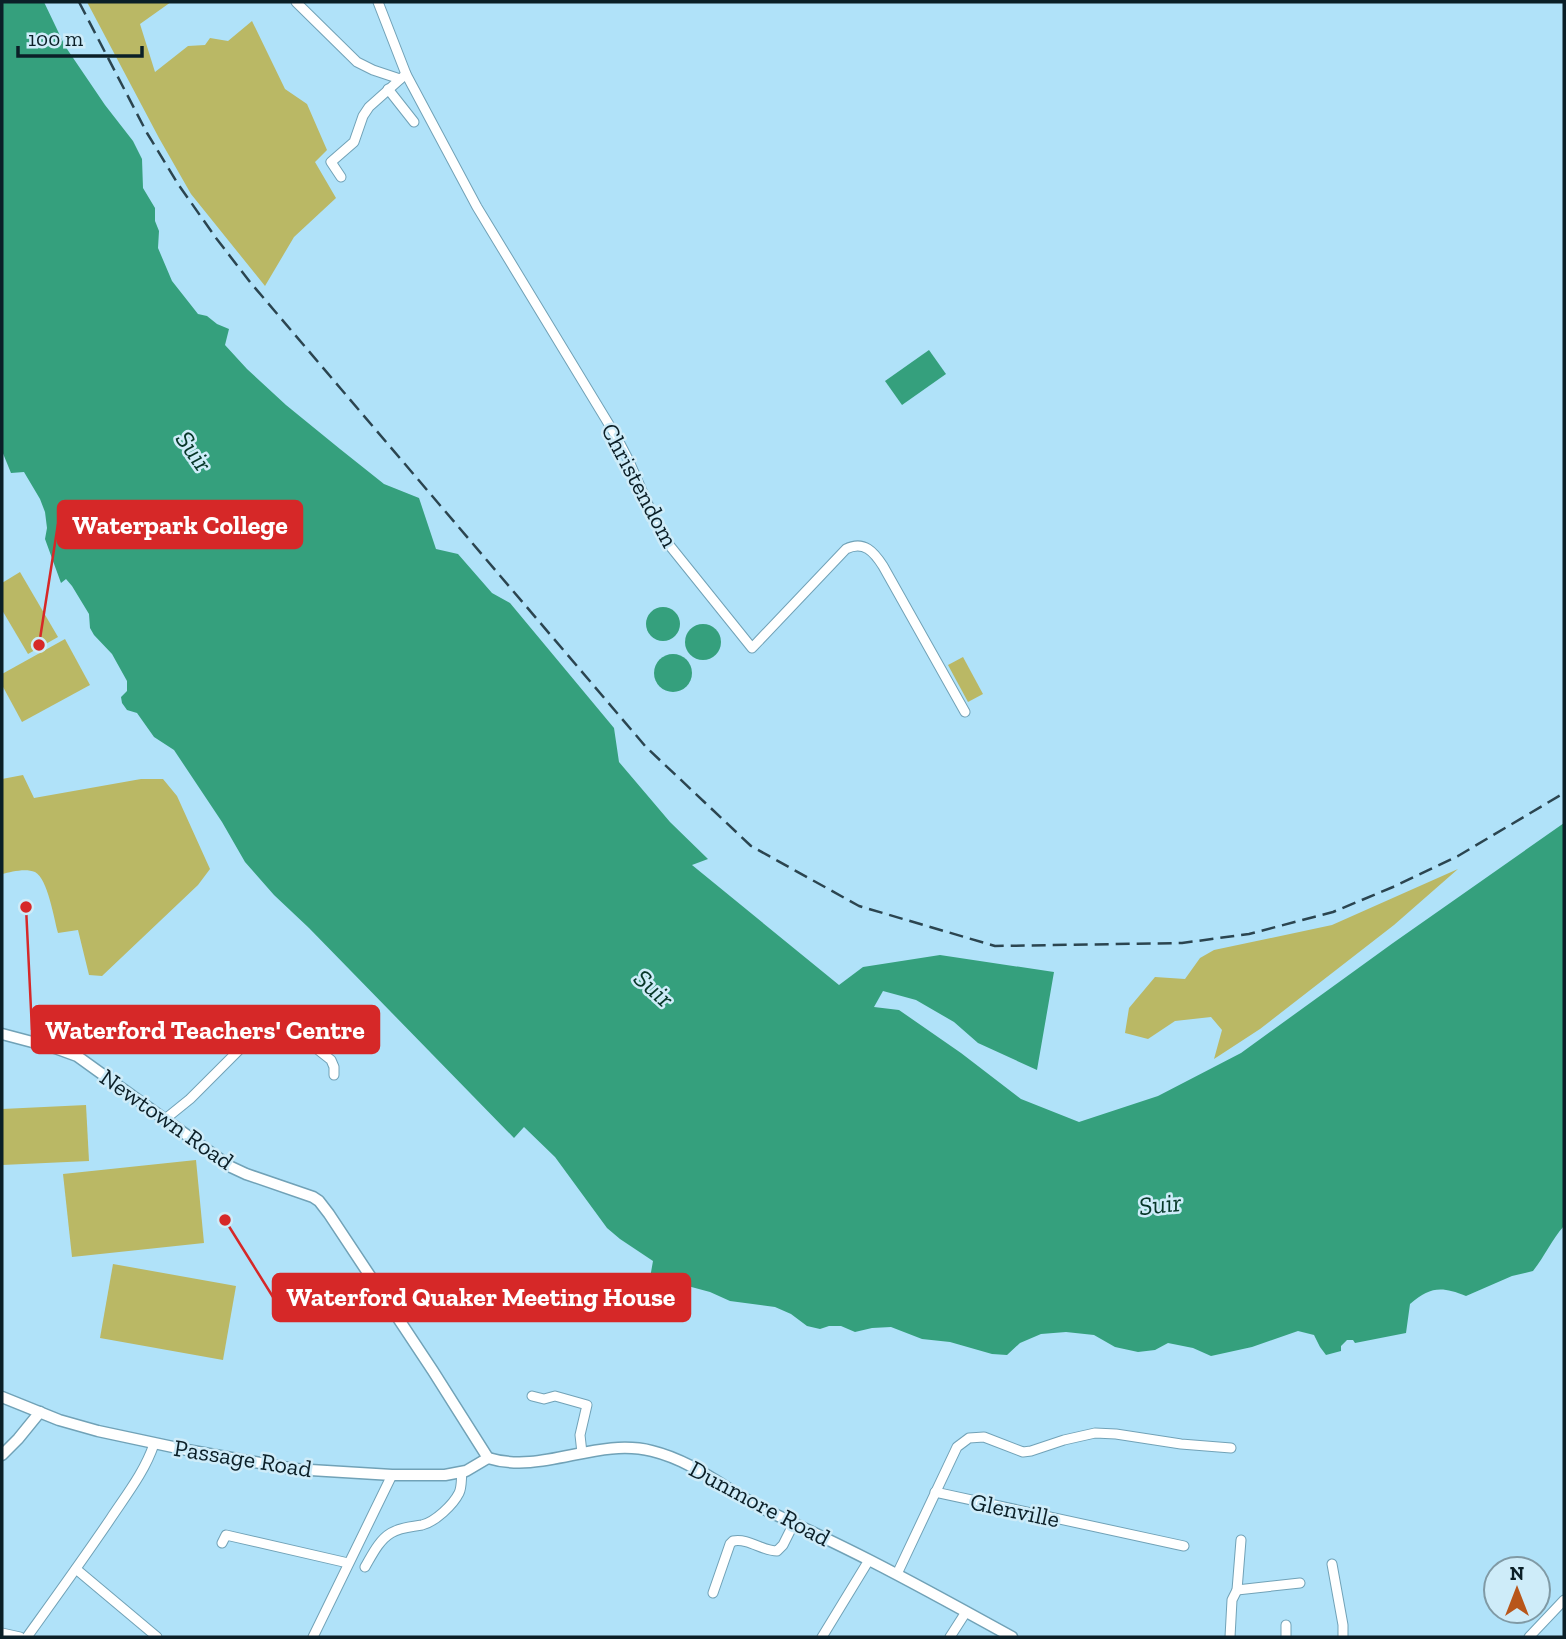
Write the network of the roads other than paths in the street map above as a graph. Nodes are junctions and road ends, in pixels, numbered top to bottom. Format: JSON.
{"nodes":[{"id":1,"x":296,"y":2,"type":"edge"},
{"id":2,"x":378,"y":2,"type":"edge"},
{"id":3,"x":403,"y":77,"type":"junction"},
{"id":4,"x":388,"y":89,"type":"junction"},
{"id":5,"x":414,"y":122,"type":"dead end"},
{"id":6,"x":341,"y":177,"type":"dead end"},
{"id":7,"x":965,"y":712,"type":"dead end"},
{"id":8,"x":2,"y":1034,"type":"edge"},
{"id":9,"x":334,"y":1075,"type":"dead end"},
{"id":10,"x":164,"y":1120,"type":"junction"},
{"id":11,"x":533,"y":1396,"type":"dead end"},
{"id":12,"x":2,"y":1397,"type":"edge"},
{"id":13,"x":40,"y":1412,"type":"junction"},
{"id":14,"x":155,"y":1444,"type":"junction"},
{"id":15,"x":1231,"y":1448,"type":"dead end"},
{"id":16,"x":582,"y":1453,"type":"junction"},
{"id":17,"x":2,"y":1455,"type":"edge"},
{"id":18,"x":488,"y":1458,"type":"junction"},
{"id":19,"x":462,"y":1472,"type":"junction"},
{"id":20,"x":391,"y":1475,"type":"junction"},
{"id":21,"x":935,"y":1492,"type":"junction"},
{"id":22,"x":794,"y":1523,"type":"junction"},
{"id":23,"x":1241,"y":1540,"type":"dead end"},
{"id":24,"x":222,"y":1543,"type":"dead end"},
{"id":25,"x":1184,"y":1546,"type":"dead end"},
{"id":26,"x":869,"y":1560,"type":"junction"},
{"id":27,"x":348,"y":1563,"type":"junction"},
{"id":28,"x":1332,"y":1564,"type":"dead end"},
{"id":29,"x":365,"y":1567,"type":"dead end"},
{"id":30,"x":76,"y":1569,"type":"junction"},
{"id":31,"x":897,"y":1574,"type":"junction"},
{"id":32,"x":1300,"y":1583,"type":"dead end"},
{"id":33,"x":1237,"y":1590,"type":"junction"},
{"id":34,"x":713,"y":1593,"type":"dead end"},
{"id":35,"x":1564,"y":1600,"type":"edge"},
{"id":36,"x":967,"y":1612,"type":"junction"},
{"id":37,"x":1286,"y":1625,"type":"dead end"},
{"id":38,"x":2,"y":1633,"type":"edge"},
{"id":39,"x":20,"y":1637,"type":"edge"},
{"id":40,"x":27,"y":1637,"type":"edge"},
{"id":41,"x":158,"y":1637,"type":"edge"},
{"id":42,"x":313,"y":1637,"type":"edge"},
{"id":43,"x":822,"y":1637,"type":"edge"},
{"id":44,"x":950,"y":1637,"type":"edge"},
{"id":45,"x":1012,"y":1637,"type":"edge"},
{"id":46,"x":1230,"y":1637,"type":"edge"},
{"id":47,"x":1286,"y":1637,"type":"edge"},
{"id":48,"x":1343,"y":1637,"type":"edge"},
{"id":49,"x":1529,"y":1637,"type":"edge"}],
"edges":[{"from":1,"to":3,"type":"street"},
{"from":2,"to":3,"type":"street","name":"Christendom"},
{"from":3,"to":4,"type":"street"},
{"from":3,"to":7,"type":"street","name":"Christendom"},
{"from":4,"to":5,"type":"street"},
{"from":4,"to":6,"type":"street"},
{"from":8,"to":10,"type":"main road","name":"Newtown Road"},
{"from":9,"to":10,"type":"street"},
{"from":10,"to":18,"type":"main road","name":"Newtown Road"},
{"from":11,"to":16,"type":"street"},
{"from":12,"to":13,"type":"main road","name":"Passage Road"},
{"from":13,"to":14,"type":"main road","name":"Passage Road"},
{"from":13,"to":17,"type":"main road"},
{"from":14,"to":20,"type":"main road","name":"Passage Road"},
{"from":14,"to":30,"type":"street"},
{"from":15,"to":21,"type":"street"},
{"from":16,"to":18,"type":"main road","name":"Dunmore Road"},
{"from":16,"to":22,"type":"main road","name":"Dunmore Road"},
{"from":18,"to":19,"type":"main road","name":"Passage Road"},
{"from":19,"to":20,"type":"main road","name":"Passage Road"},
{"from":19,"to":29,"type":"street"},
{"from":20,"to":27,"type":"street"},
{"from":21,"to":25,"type":"street","name":"Glenville"},
{"from":21,"to":31,"type":"street"},
{"from":22,"to":26,"type":"main road","name":"Dunmore Road"},
{"from":22,"to":34,"type":"street"},
{"from":23,"to":33,"type":"street"},
{"from":24,"to":27,"type":"street"},
{"from":26,"to":31,"type":"main road","name":"Dunmore Road"},
{"from":26,"to":43,"type":"street"},
{"from":27,"to":42,"type":"street"},
{"from":28,"to":48,"type":"street"},
{"from":30,"to":40,"type":"street"},
{"from":30,"to":41,"type":"street"},
{"from":31,"to":36,"type":"main road","name":"Dunmore Road"},
{"from":32,"to":33,"type":"street"},
{"from":33,"to":46,"type":"street"},
{"from":35,"to":49,"type":"street"},
{"from":36,"to":44,"type":"street"},
{"from":36,"to":45,"type":"main road","name":"Dunmore Road"},
{"from":37,"to":47,"type":"street"},
{"from":38,"to":39,"type":"street"}]}
